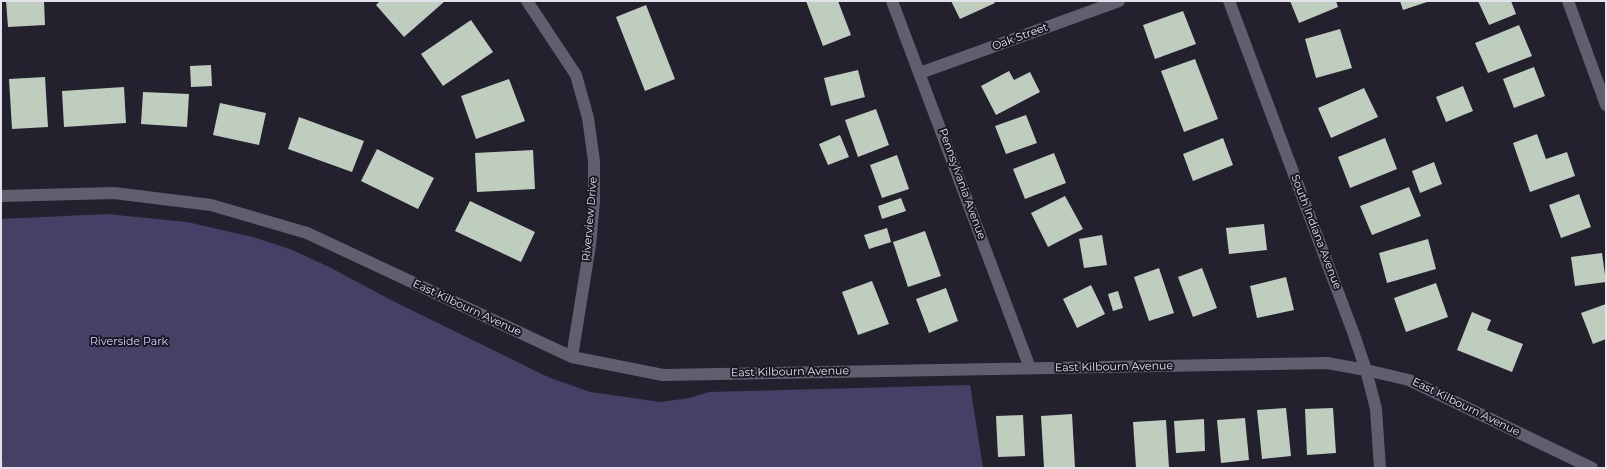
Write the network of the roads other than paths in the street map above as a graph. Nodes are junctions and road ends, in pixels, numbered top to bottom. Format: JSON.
{"nodes":[{"id":1,"x":527,"y":1,"type":"edge"},
{"id":2,"x":892,"y":1,"type":"edge"},
{"id":3,"x":1119,"y":1,"type":"edge"},
{"id":4,"x":1229,"y":1,"type":"edge"},
{"id":5,"x":1568,"y":1,"type":"edge"},
{"id":6,"x":920,"y":73,"type":"junction"},
{"id":7,"x":1606,"y":105,"type":"edge"},
{"id":8,"x":1,"y":196,"type":"edge"},
{"id":9,"x":572,"y":357,"type":"junction"},
{"id":10,"x":1030,"y":368,"type":"junction"},
{"id":11,"x":1366,"y":370,"type":"junction"},
{"id":12,"x":1380,"y":468,"type":"edge"},
{"id":13,"x":1592,"y":468,"type":"edge"}],
"edges":[{"from":1,"to":9,"type":"street","name":"Riverview Drive"},
{"from":2,"to":6,"type":"street","name":"Pennsylvania Avenue"},
{"from":3,"to":6,"type":"street","name":"Oak Street"},
{"from":4,"to":11,"type":"street","name":"South Indiana Avenue"},
{"from":5,"to":7,"type":"street"},
{"from":6,"to":10,"type":"street","name":"Pennsylvania Avenue"},
{"from":8,"to":9,"type":"street","name":"East Kilbourn Avenue"},
{"from":9,"to":10,"type":"street","name":"East Kilbourn Avenue"},
{"from":10,"to":11,"type":"street","name":"East Kilbourn Avenue"},
{"from":11,"to":12,"type":"street","name":"South Indiana Avenue"},
{"from":11,"to":13,"type":"street","name":"East Kilbourn Avenue"}]}
